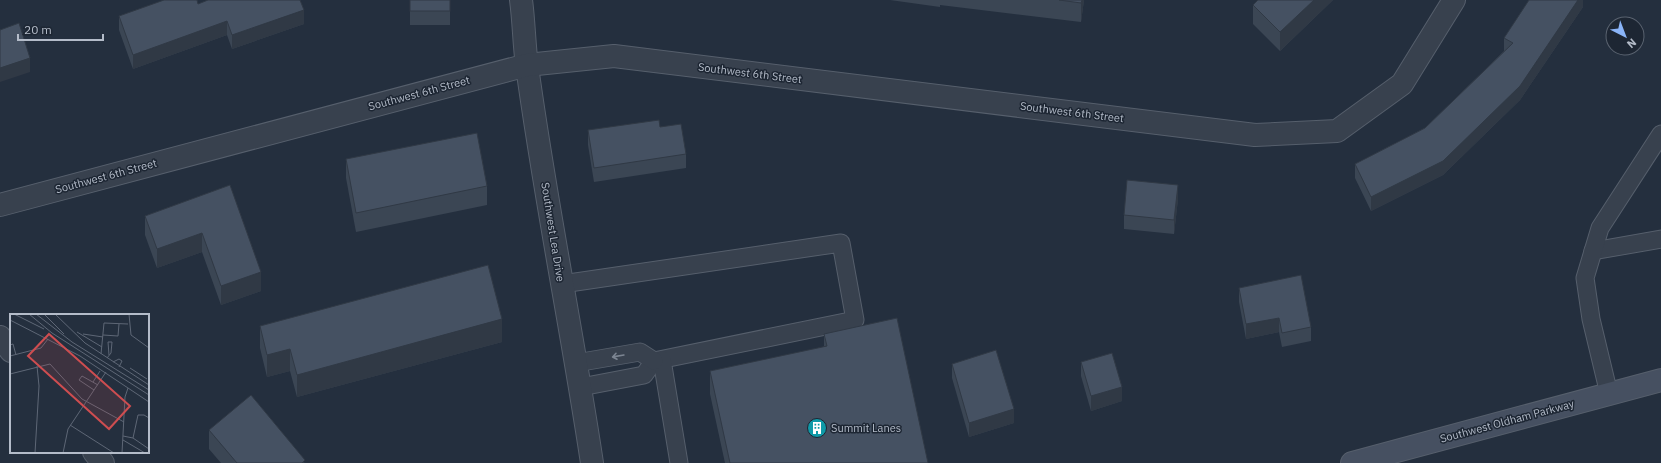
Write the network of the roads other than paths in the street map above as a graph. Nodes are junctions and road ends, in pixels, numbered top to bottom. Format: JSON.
{"nodes":[{"id":1,"x":522,"y":0,"type":"edge"},
{"id":2,"x":1454,"y":0,"type":"edge"},
{"id":3,"x":527,"y":65,"type":"junction"},
{"id":4,"x":1661,"y":134,"type":"edge"},
{"id":5,"x":0,"y":205,"type":"edge"},
{"id":6,"x":1661,"y":239,"type":"edge"},
{"id":7,"x":1592,"y":251,"type":"junction"},
{"id":8,"x":562,"y":284,"type":"junction"},
{"id":9,"x":0,"y":337,"type":"edge"},
{"id":10,"x":10,"y":350,"type":"edge"},
{"id":11,"x":658,"y":361,"type":"junction"},
{"id":12,"x":576,"y":363,"type":"junction"},
{"id":13,"x":1661,"y":380,"type":"edge"},
{"id":14,"x":581,"y":387,"type":"junction"},
{"id":15,"x":1609,"y":394,"type":"junction"},
{"id":16,"x":95,"y":453,"type":"edge"},
{"id":17,"x":103,"y":463,"type":"edge"},
{"id":18,"x":592,"y":463,"type":"edge"},
{"id":19,"x":679,"y":463,"type":"edge"},
{"id":20,"x":1352,"y":463,"type":"edge"}],
"edges":[{"from":1,"to":3,"type":"street","name":"Southwest Lea Drive"},
{"from":2,"to":3,"type":"street","name":"Southwest 6th Street"},
{"from":3,"to":5,"type":"street","name":"Southwest 6th Street"},
{"from":3,"to":8,"type":"street","name":"Southwest Lea Drive"},
{"from":4,"to":7,"type":"lane"},
{"from":6,"to":7,"type":"lane"},
{"from":7,"to":15,"type":"lane"},
{"from":8,"to":11,"type":"lane"},
{"from":8,"to":12,"type":"street","name":"Southwest Lea Drive"},
{"from":9,"to":10,"type":"street"},
{"from":11,"to":12,"type":"lane","one_way":true},
{"from":11,"to":14,"type":"lane"},
{"from":11,"to":19,"type":"lane"},
{"from":12,"to":14,"type":"street","name":"Southwest Lea Drive"},
{"from":13,"to":15,"type":"street","name":"Southwest Oldham Parkway"},
{"from":14,"to":18,"type":"street","name":"Southwest Lea Drive"},
{"from":15,"to":20,"type":"street","name":"Southwest Oldham Parkway"},
{"from":16,"to":17,"type":"street"}]}
